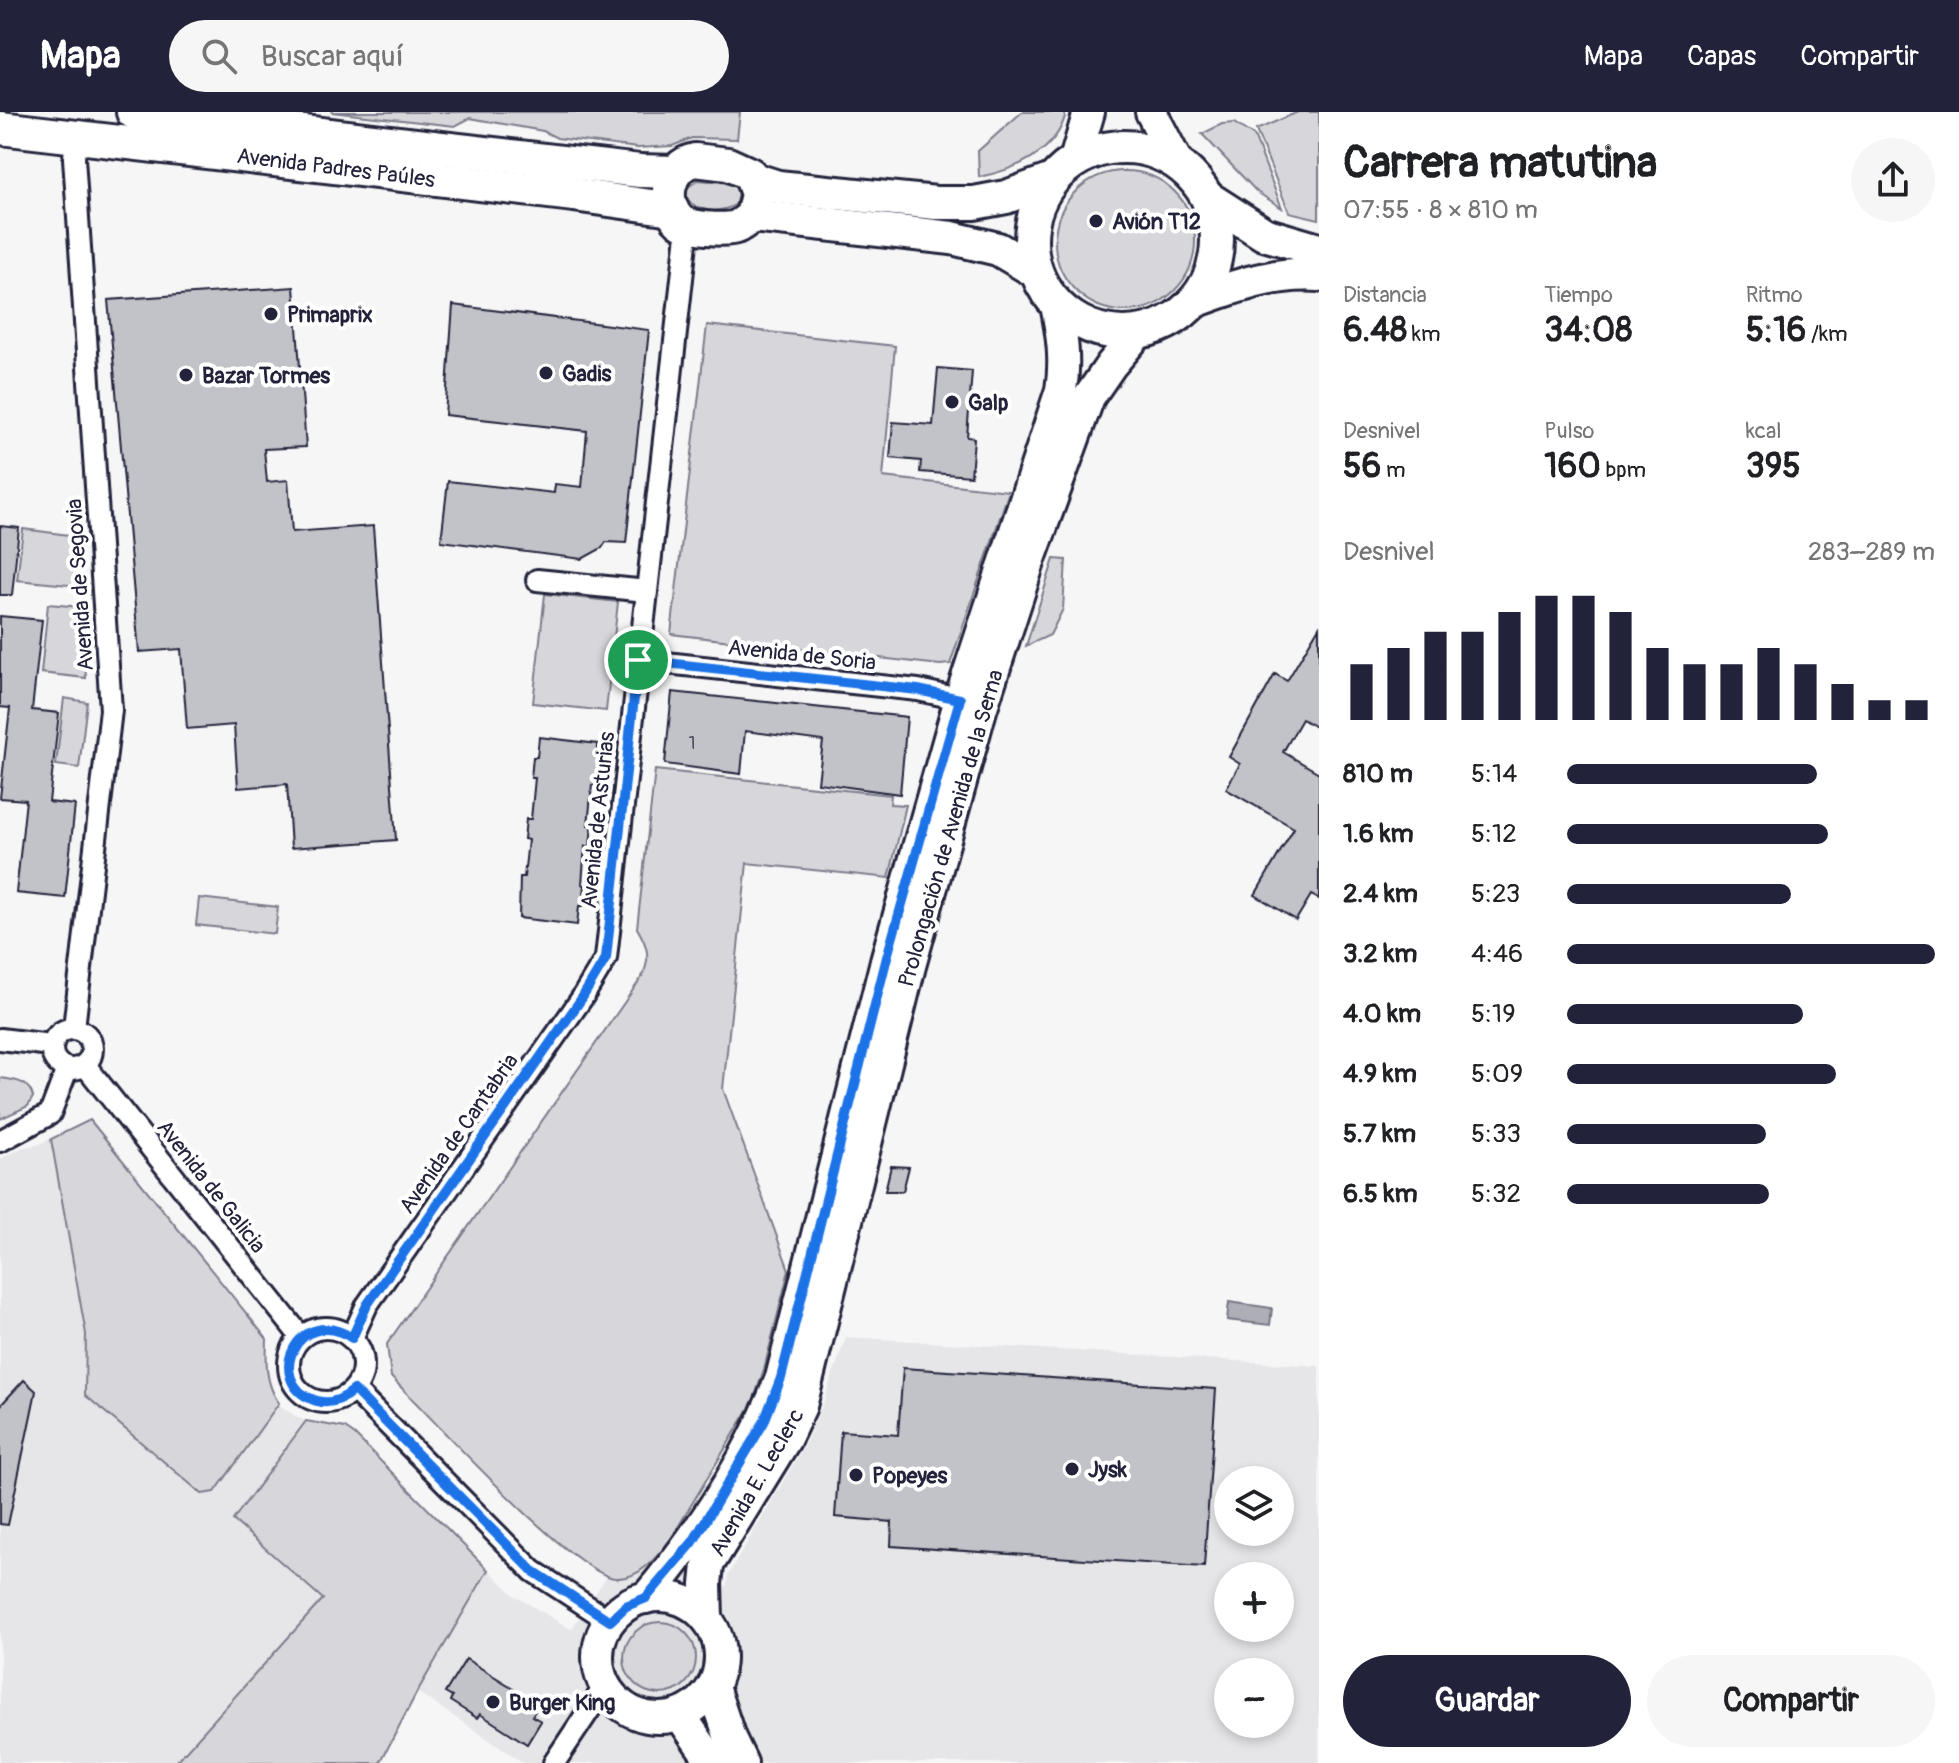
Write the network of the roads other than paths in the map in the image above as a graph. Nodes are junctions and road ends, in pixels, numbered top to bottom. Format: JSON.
{"nodes":[{"id":1,"x":133,"y":112,"type":"edge"},
{"id":2,"x":1089,"y":112,"type":"edge"},
{"id":3,"x":1151,"y":112,"type":"edge"},
{"id":4,"x":0,"y":128,"type":"edge"},
{"id":5,"x":76,"y":137,"type":"junction"},
{"id":6,"x":1178,"y":164,"type":"junction"},
{"id":7,"x":1063,"y":170,"type":"junction"},
{"id":8,"x":675,"y":172,"type":"junction"},
{"id":9,"x":753,"y":179,"type":"junction"},
{"id":10,"x":1208,"y":198,"type":"junction"},
{"id":11,"x":752,"y":216,"type":"junction"},
{"id":12,"x":680,"y":217,"type":"junction"},
{"id":13,"x":1319,"y":250,"type":"edge"},
{"id":14,"x":1035,"y":271,"type":"junction"},
{"id":15,"x":1319,"y":275,"type":"edge"},
{"id":16,"x":1195,"y":301,"type":"junction"},
{"id":17,"x":1056,"y":305,"type":"junction"},
{"id":18,"x":1139,"y":332,"type":"junction"},
{"id":19,"x":537,"y":580,"type":"dead end"},
{"id":20,"x":647,"y":591,"type":"junction"},
{"id":21,"x":638,"y":660,"type":"junction"},
{"id":22,"x":960,"y":699,"type":"junction"},
{"id":23,"x":606,"y":958,"type":"joint"},
{"id":24,"x":74,"y":1028,"type":"junction"},
{"id":25,"x":0,"y":1039,"type":"edge"},
{"id":26,"x":51,"y":1045,"type":"junction"},
{"id":27,"x":76,"y":1067,"type":"junction"},
{"id":28,"x":0,"y":1141,"type":"edge"},
{"id":29,"x":301,"y":1337,"type":"junction"},
{"id":30,"x":352,"y":1338,"type":"junction"},
{"id":31,"x":804,"y":1343,"type":"junction"},
{"id":32,"x":354,"y":1390,"type":"junction"},
{"id":33,"x":646,"y":1598,"type":"junction"},
{"id":34,"x":707,"y":1619,"type":"junction"},
{"id":35,"x":610,"y":1621,"type":"junction"},
{"id":36,"x":605,"y":1686,"type":"junction"},
{"id":37,"x":713,"y":1687,"type":"junction"},
{"id":38,"x":680,"y":1715,"type":"junction"},
{"id":39,"x":554,"y":1763,"type":"edge"},
{"id":40,"x":713,"y":1763,"type":"edge"},
{"id":41,"x":742,"y":1763,"type":"edge"}],
"edges":[{"from":1,"to":8,"type":"highway","name":"Avenida Padres Paúles"},
{"from":2,"to":7,"type":"main road"},
{"from":3,"to":6,"type":"main road"},
{"from":4,"to":5,"type":"highway","name":"Avenida Padres Paúles"},
{"from":5,"to":12,"type":"highway","name":"Avenida Padres Paúles"},
{"from":5,"to":24,"type":"street","name":"Avenida de Segovia"},
{"from":6,"to":7,"type":"highway"},
{"from":6,"to":10,"type":"highway"},
{"from":7,"to":9,"type":"highway"},
{"from":7,"to":14,"type":"highway"},
{"from":8,"to":9,"type":"highway"},
{"from":8,"to":12,"type":"highway"},
{"from":9,"to":11,"type":"highway"},
{"from":10,"to":13,"type":"highway"},
{"from":10,"to":16,"type":"highway"},
{"from":11,"to":12,"type":"highway"},
{"from":11,"to":14,"type":"highway"},
{"from":12,"to":20,"type":"street","name":"Avenida de Asturias"},
{"from":14,"to":17,"type":"highway"},
{"from":15,"to":16,"type":"highway"},
{"from":16,"to":18,"type":"highway"},
{"from":17,"to":18,"type":"highway"},
{"from":17,"to":22,"type":"main road","name":"Prolongación de Avenida de la Serna"},
{"from":18,"to":31,"type":"main road","name":"Prolongación de Avenida de la Serna"},
{"from":19,"to":20,"type":"street"},
{"from":20,"to":21,"type":"street","name":"Avenida de Asturias"},
{"from":21,"to":22,"type":"street","name":"Avenida de Soria"},
{"from":21,"to":23,"type":"street","name":"Avenida de Asturias"},
{"from":22,"to":31,"type":"main road","name":"Prolongación de Avenida de la Serna"},
{"from":23,"to":30,"type":"street","name":"Avenida de Cantabria"},
{"from":24,"to":26,"type":"street"},
{"from":24,"to":27,"type":"street"},
{"from":25,"to":26,"type":"street"},
{"from":26,"to":27,"type":"street"},
{"from":27,"to":28,"type":"street"},
{"from":27,"to":29,"type":"street","name":"Avenida de Galicia"},
{"from":29,"to":30,"type":"street"},
{"from":29,"to":32,"type":"street"},
{"from":30,"to":32,"type":"street"},
{"from":31,"to":33,"type":"main road","name":"Avenida E. Leclerc"},
{"from":31,"to":34,"type":"main road","name":"Avenida E. Leclerc"},
{"from":32,"to":35,"type":"street"},
{"from":33,"to":34,"type":"main road"},
{"from":33,"to":35,"type":"main road"},
{"from":34,"to":37,"type":"main road"},
{"from":35,"to":36,"type":"main road"},
{"from":36,"to":38,"type":"main road"},
{"from":36,"to":39,"type":"street"},
{"from":37,"to":38,"type":"main road"},
{"from":37,"to":41,"type":"main road"},
{"from":38,"to":40,"type":"main road"}]}
